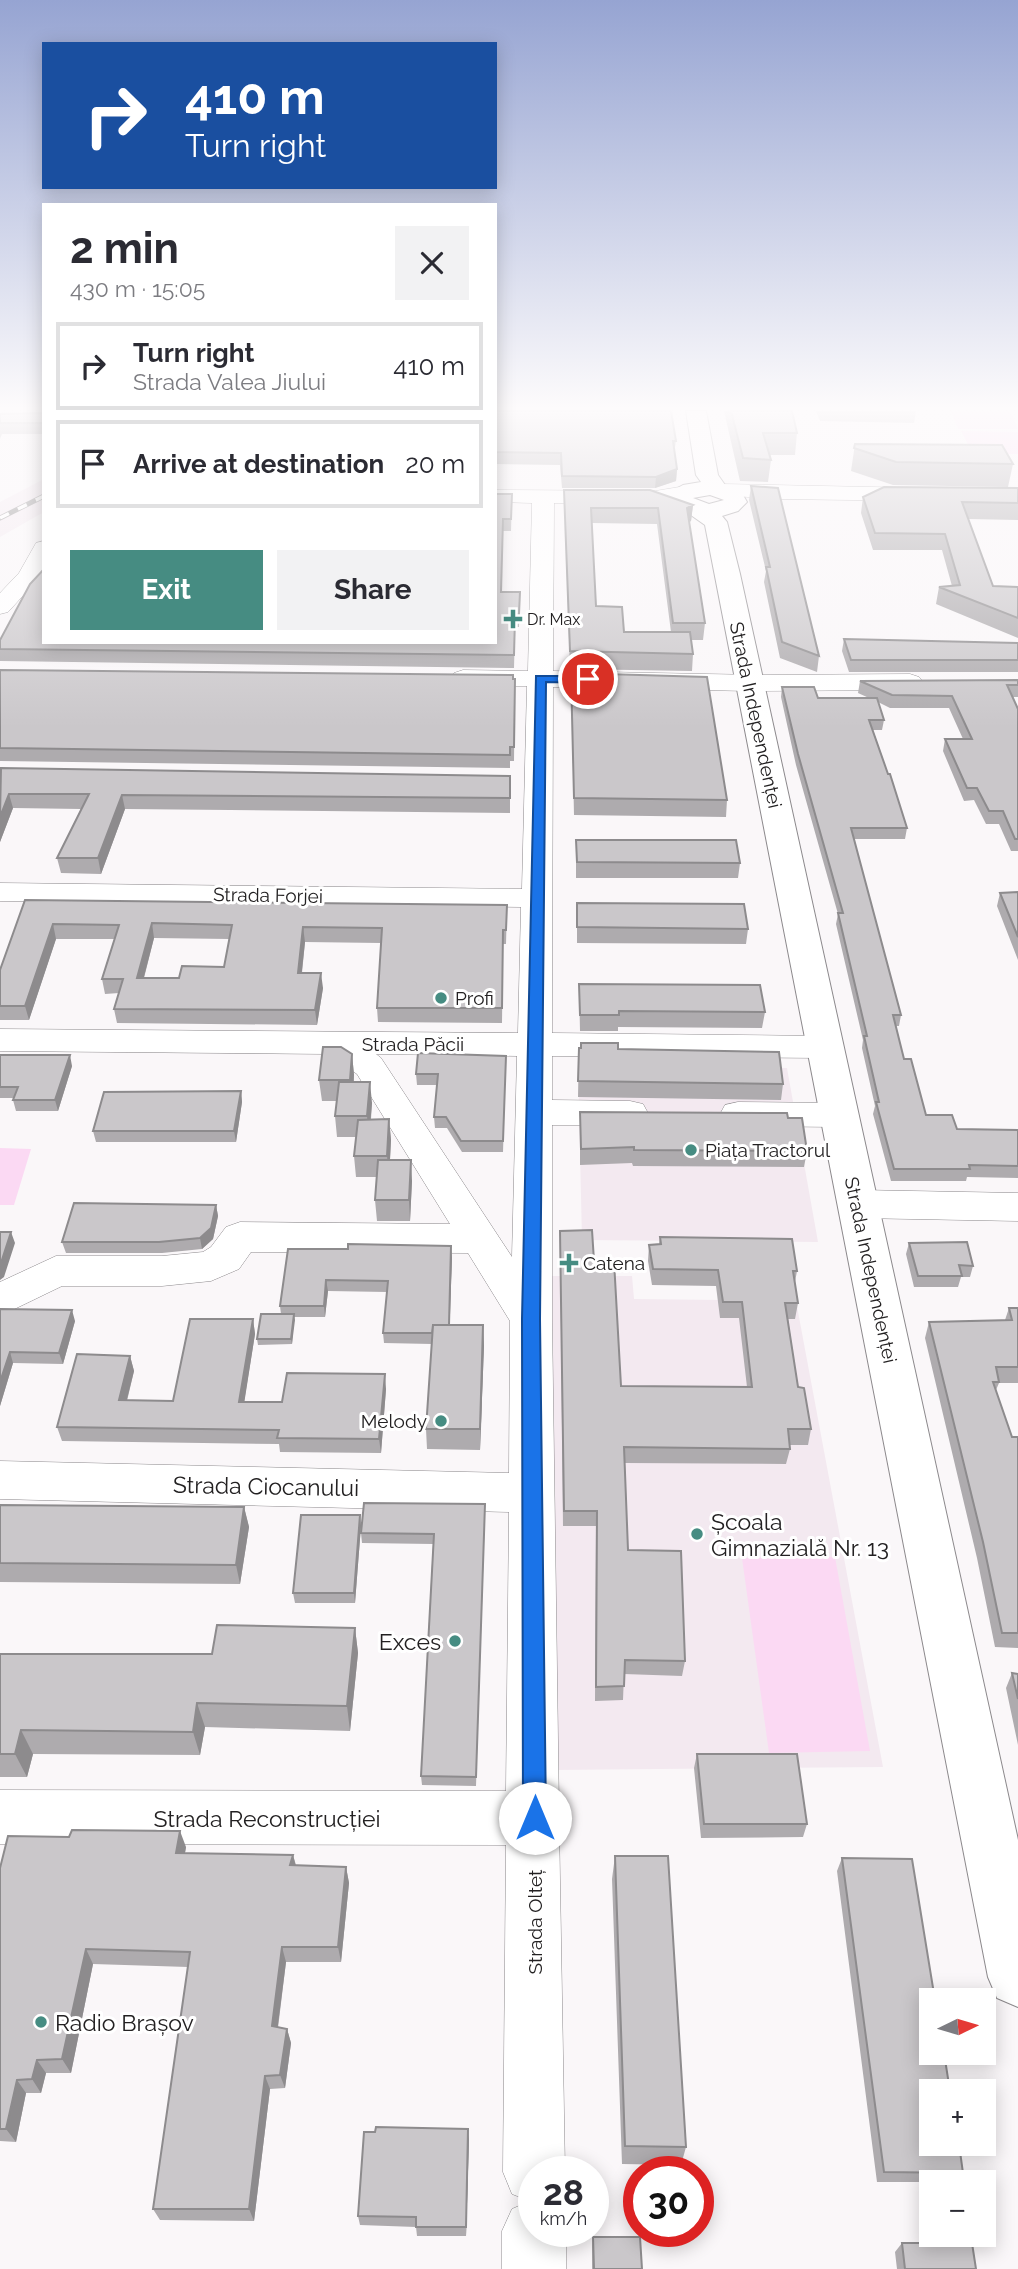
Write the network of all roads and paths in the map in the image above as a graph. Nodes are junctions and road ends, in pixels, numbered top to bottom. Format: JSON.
{"nodes":[{"id":1,"x":543,"y":517,"type":"edge"},
{"id":2,"x":713,"y":517,"type":"edge"},
{"id":3,"x":42,"y":552,"type":"edge"},
{"id":4,"x":0,"y":607,"type":"edge"},
{"id":5,"x":433,"y":677,"type":"edge"},
{"id":6,"x":540,"y":679,"type":"junction"},
{"id":7,"x":749,"y":682,"type":"junction"},
{"id":8,"x":934,"y":682,"type":"edge"},
{"id":9,"x":0,"y":892,"type":"edge"},
{"id":10,"x":537,"y":898,"type":"junction"},
{"id":11,"x":0,"y":1040,"type":"edge"},
{"id":12,"x":336,"y":1044,"type":"junction"},
{"id":13,"x":534,"y":1046,"type":"junction"},
{"id":14,"x":825,"y":1047,"type":"junction"},
{"id":15,"x":534,"y":1112,"type":"junction"},
{"id":16,"x":658,"y":1113,"type":"edge"},
{"id":17,"x":700,"y":1114,"type":"edge"},
{"id":18,"x":839,"y":1115,"type":"junction"},
{"id":19,"x":858,"y":1204,"type":"junction"},
{"id":20,"x":1018,"y":1207,"type":"edge"},
{"id":21,"x":479,"y":1239,"type":"junction"},
{"id":22,"x":0,"y":1300,"type":"edge"},
{"id":23,"x":531,"y":1319,"type":"junction"},
{"id":24,"x":0,"y":1480,"type":"edge"},
{"id":25,"x":532,"y":1493,"type":"junction"},
{"id":26,"x":0,"y":1817,"type":"edge"},
{"id":27,"x":535,"y":1818,"type":"junction"},
{"id":28,"x":1018,"y":1977,"type":"edge"},
{"id":29,"x":534,"y":2156,"type":"edge"},
{"id":30,"x":534,"y":2247,"type":"edge"},
{"id":31,"x":534,"y":2269,"type":"edge"}],
"edges":[{"from":1,"to":6,"type":"street","name":"Strada Olteț"},
{"from":2,"to":7,"type":"main road","name":"Strada Independenței"},
{"from":3,"to":4,"type":"street"},
{"from":5,"to":6,"type":"street"},
{"from":6,"to":7,"type":"street"},
{"from":6,"to":10,"type":"street","name":"Strada Olteț"},
{"from":7,"to":8,"type":"street"},
{"from":7,"to":14,"type":"main road","name":"Strada Independenței"},
{"from":9,"to":10,"type":"street","name":"Strada Forjei"},
{"from":10,"to":13,"type":"street","name":"Strada Olteț"},
{"from":11,"to":12,"type":"street","name":"Strada Păcii"},
{"from":12,"to":13,"type":"street","name":"Strada Păcii"},
{"from":12,"to":21,"type":"street"},
{"from":13,"to":14,"type":"street","name":"Strada Păcii"},
{"from":13,"to":15,"type":"street","name":"Strada Olteț"},
{"from":14,"to":18,"type":"main road","name":"Strada Independenței"},
{"from":15,"to":16,"type":"street"},
{"from":15,"to":23,"type":"street","name":"Strada Olteț"},
{"from":17,"to":18,"type":"street"},
{"from":18,"to":19,"type":"main road","name":"Strada Independenței"},
{"from":19,"to":20,"type":"street"},
{"from":19,"to":28,"type":"main road","name":"Strada Independenței"},
{"from":21,"to":22,"type":"street"},
{"from":21,"to":23,"type":"street"},
{"from":23,"to":25,"type":"street","name":"Strada Olteț"},
{"from":24,"to":25,"type":"street","name":"Strada Ciocanului"},
{"from":25,"to":27,"type":"street","name":"Strada Olteț"},
{"from":26,"to":27,"type":"street","name":"Strada Reconstrucției"},
{"from":27,"to":29,"type":"street","name":"Strada Olteț"},
{"from":30,"to":31,"type":"street"}]}
